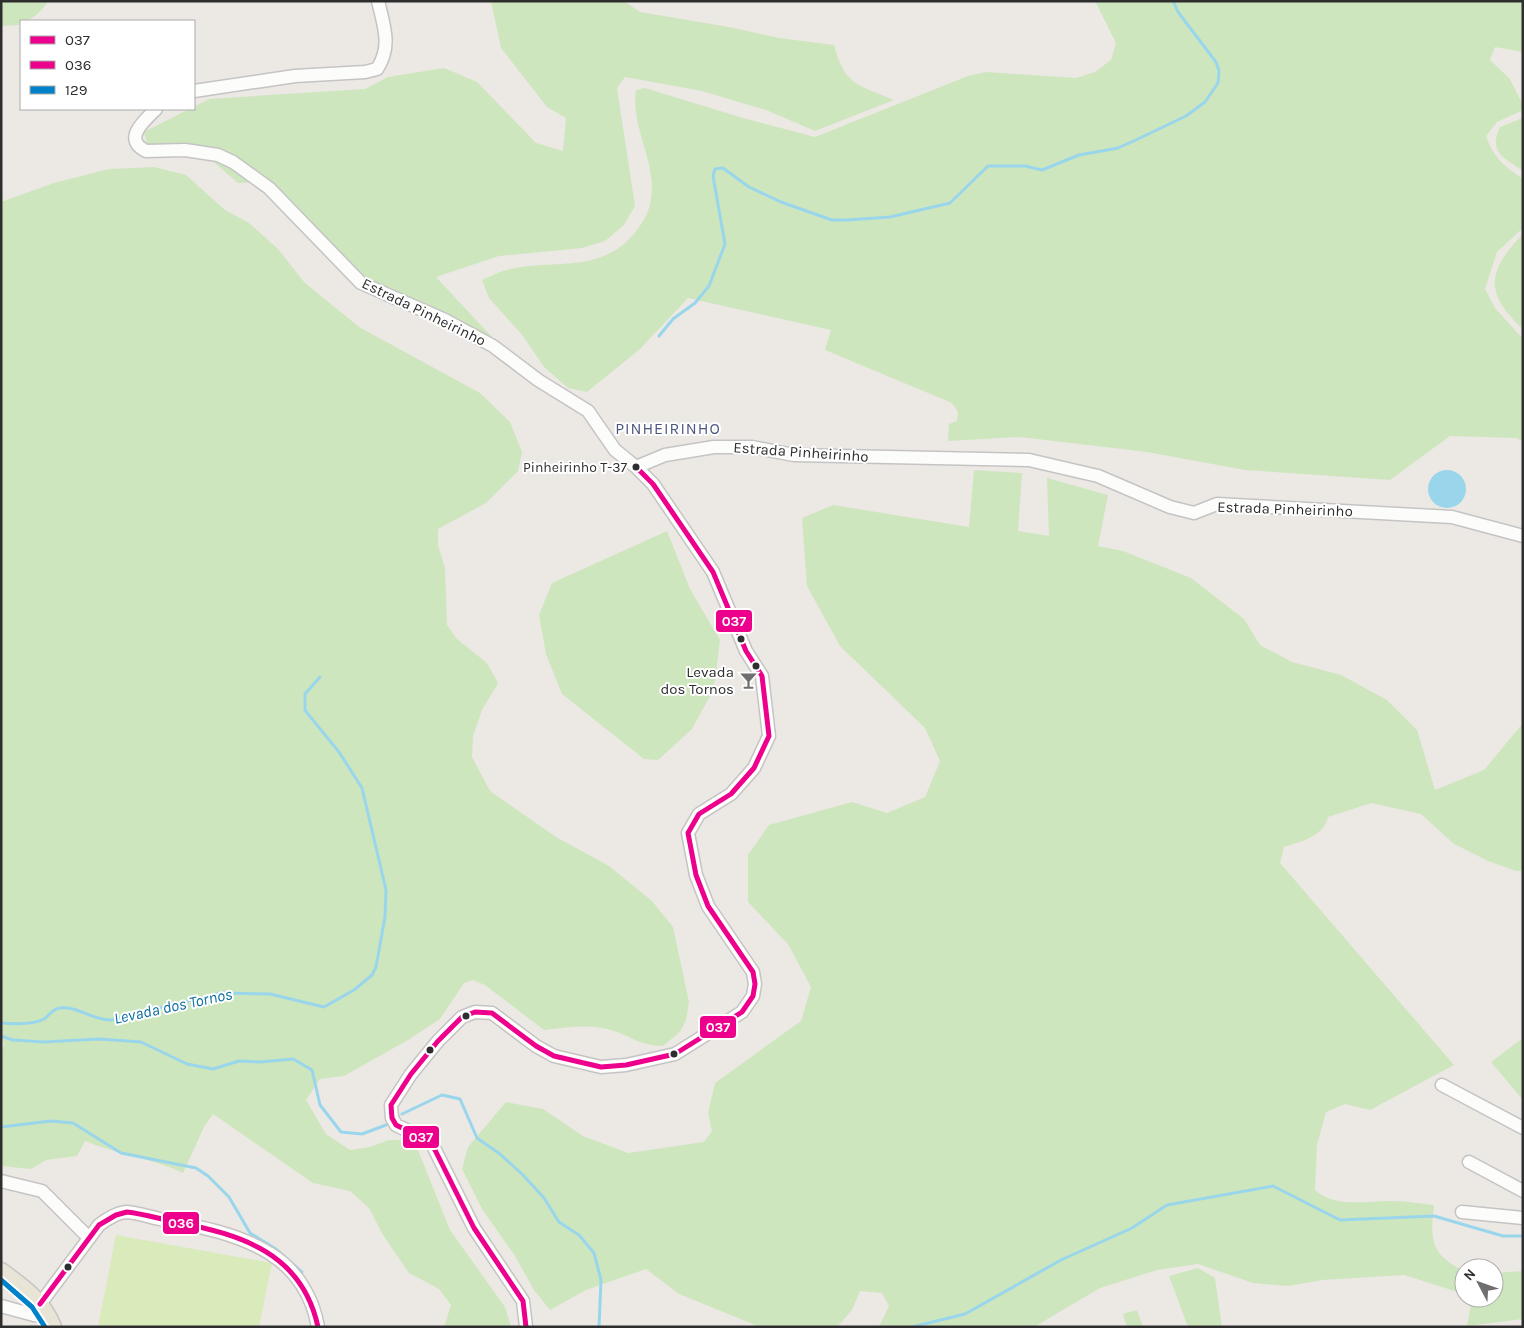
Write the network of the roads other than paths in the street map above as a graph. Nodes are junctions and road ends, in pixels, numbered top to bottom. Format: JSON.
{"nodes":[{"id":1,"x":378,"y":1,"type":"edge"},
{"id":2,"x":195,"y":91,"type":"edge"},
{"id":3,"x":155,"y":110,"type":"edge"},
{"id":4,"x":636,"y":467,"type":"junction"},
{"id":5,"x":1523,"y":536,"type":"edge"},
{"id":6,"x":1442,"y":1085,"type":"dead end"},
{"id":7,"x":1523,"y":1128,"type":"edge"},
{"id":8,"x":1469,"y":1162,"type":"dead end"},
{"id":9,"x":1,"y":1181,"type":"edge"},
{"id":10,"x":1523,"y":1190,"type":"edge"},
{"id":11,"x":1462,"y":1212,"type":"dead end"},
{"id":12,"x":1523,"y":1218,"type":"edge"},
{"id":13,"x":88,"y":1238,"type":"junction"},
{"id":14,"x":1,"y":1271,"type":"edge"},
{"id":15,"x":1,"y":1306,"type":"edge"},
{"id":16,"x":47,"y":1316,"type":"edge"},
{"id":17,"x":318,"y":1327,"type":"edge"},
{"id":18,"x":526,"y":1327,"type":"edge"}],
"edges":[{"from":1,"to":2,"type":"street"},
{"from":3,"to":4,"type":"street","name":"Estrada Pinheirinho"},
{"from":4,"to":5,"type":"street","name":"Estrada Pinheirinho"},
{"from":4,"to":18,"type":"street"},
{"from":6,"to":7,"type":"street"},
{"from":8,"to":10,"type":"street"},
{"from":9,"to":13,"type":"street"},
{"from":11,"to":12,"type":"street"},
{"from":13,"to":16,"type":"street"},
{"from":13,"to":17,"type":"street"},
{"from":14,"to":16,"type":"main road"},
{"from":15,"to":16,"type":"street"}]}
